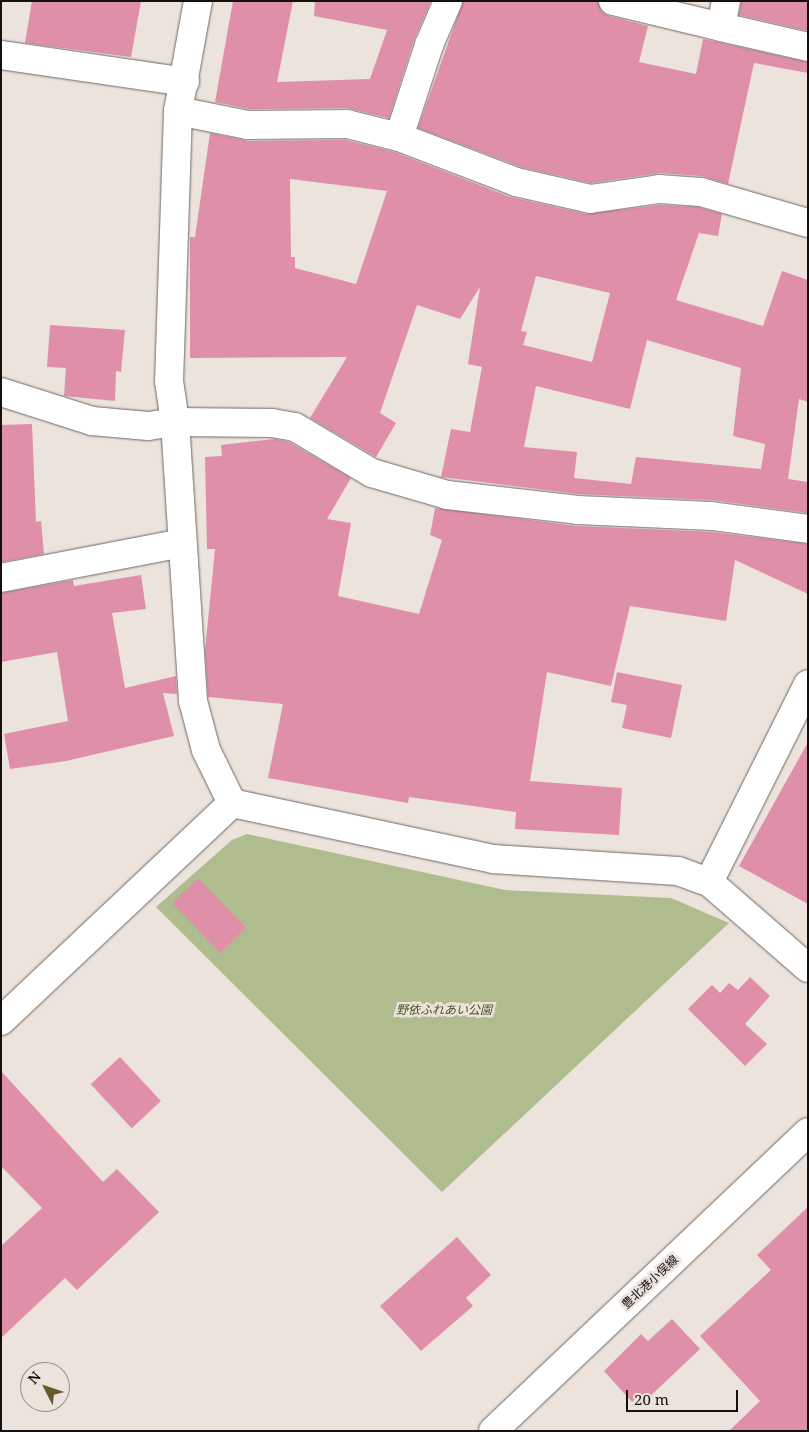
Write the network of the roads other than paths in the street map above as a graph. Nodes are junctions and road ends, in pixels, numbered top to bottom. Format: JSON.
{"nodes":[{"id":1,"x":198,"y":1,"type":"edge"},
{"id":2,"x":448,"y":1,"type":"edge"},
{"id":3,"x":613,"y":1,"type":"edge"},
{"id":4,"x":723,"y":14,"type":"edge"},
{"id":5,"x":808,"y":47,"type":"edge"},
{"id":6,"x":1,"y":55,"type":"edge"},
{"id":7,"x":185,"y":82,"type":"junction"},
{"id":8,"x":178,"y":111,"type":"junction"},
{"id":9,"x":399,"y":137,"type":"junction"},
{"id":10,"x":808,"y":223,"type":"edge"},
{"id":11,"x":1,"y":392,"type":"edge"},
{"id":12,"x":175,"y":422,"type":"junction"},
{"id":13,"x":808,"y":529,"type":"edge"},
{"id":14,"x":182,"y":543,"type":"junction"},
{"id":15,"x":1,"y":578,"type":"edge"},
{"id":16,"x":808,"y":684,"type":"edge"},
{"id":17,"x":232,"y":803,"type":"junction"},
{"id":18,"x":709,"y":882,"type":"junction"},
{"id":19,"x":808,"y":968,"type":"edge"},
{"id":20,"x":1,"y":1021,"type":"edge"},
{"id":21,"x":808,"y":1132,"type":"edge"},
{"id":22,"x":493,"y":1431,"type":"edge"}],
"edges":[{"from":1,"to":7,"type":"street"},
{"from":2,"to":9,"type":"street"},
{"from":3,"to":4,"type":"street"},
{"from":4,"to":5,"type":"street"},
{"from":6,"to":7,"type":"street"},
{"from":7,"to":8,"type":"street"},
{"from":8,"to":9,"type":"street"},
{"from":8,"to":12,"type":"street"},
{"from":9,"to":10,"type":"street"},
{"from":11,"to":12,"type":"street"},
{"from":12,"to":13,"type":"street"},
{"from":12,"to":14,"type":"street"},
{"from":14,"to":15,"type":"street"},
{"from":14,"to":17,"type":"street"},
{"from":16,"to":18,"type":"street"},
{"from":17,"to":18,"type":"street"},
{"from":17,"to":20,"type":"street"},
{"from":18,"to":19,"type":"street"},
{"from":21,"to":22,"type":"street","name":"豊北港小俣線"}]}
